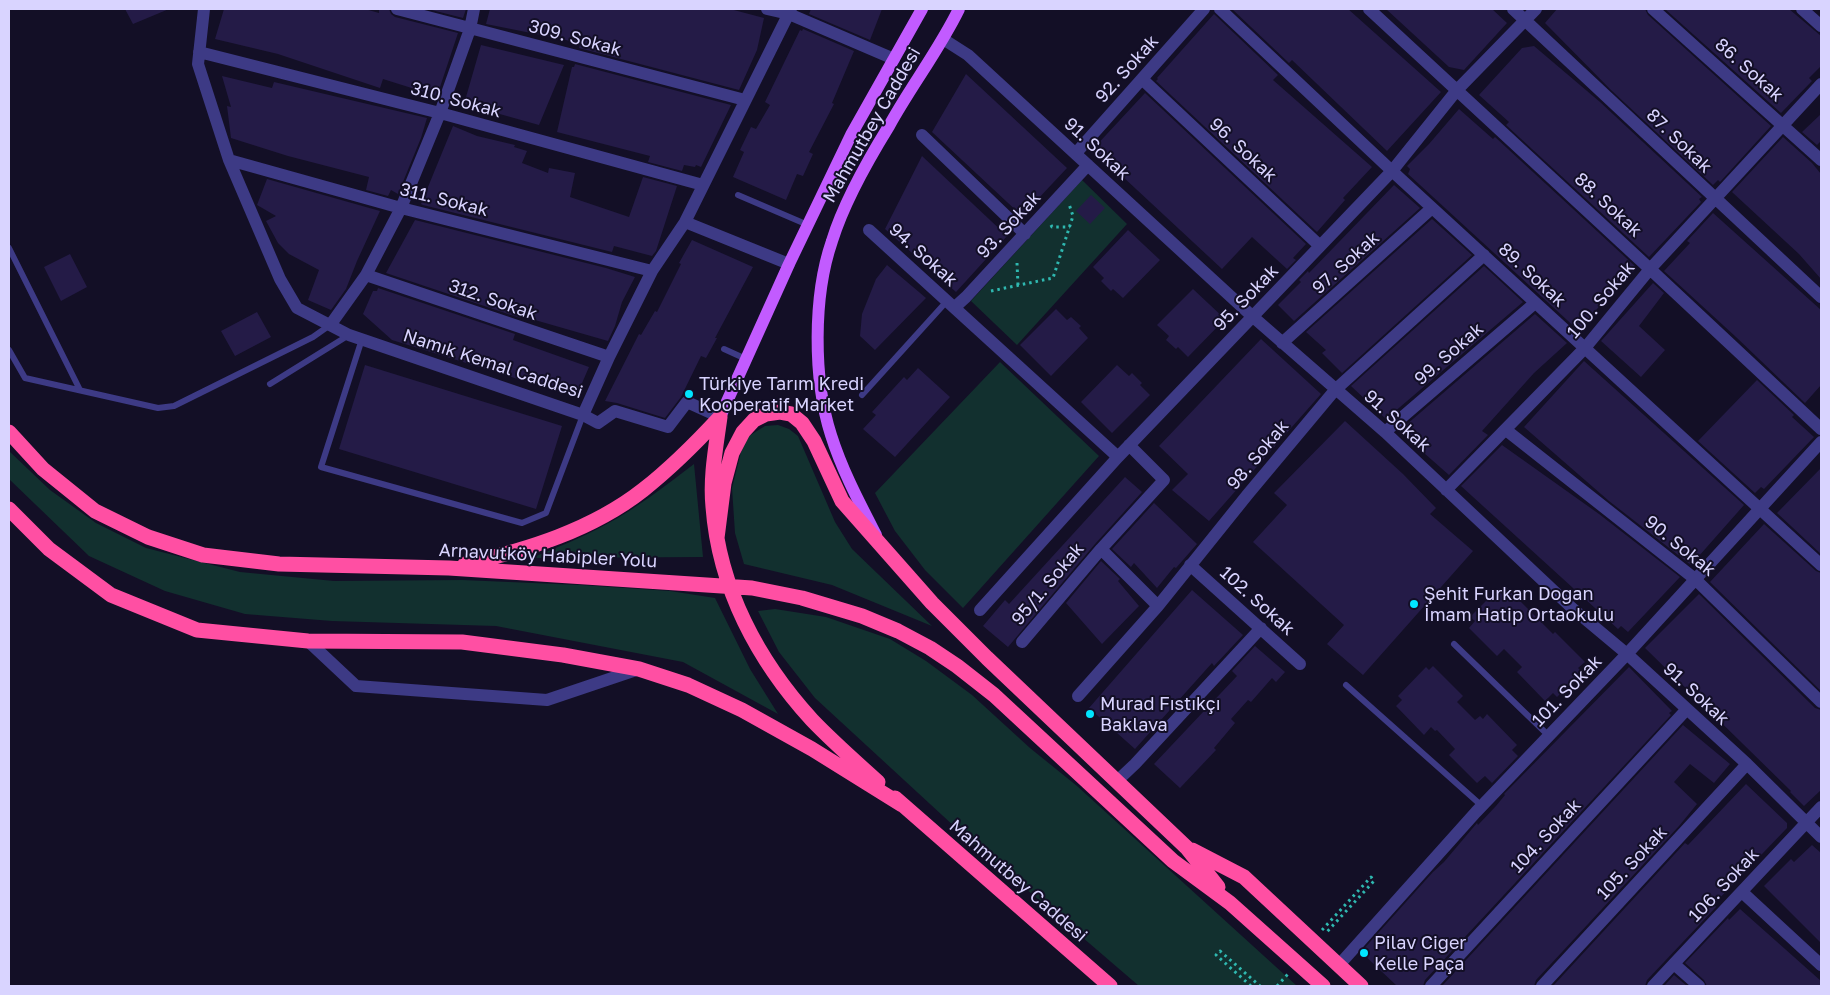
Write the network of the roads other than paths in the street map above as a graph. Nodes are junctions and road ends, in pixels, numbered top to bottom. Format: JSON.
{"nodes":[{"id":1,"x":204,"y":9,"type":"edge"},
{"id":2,"x":397,"y":9,"type":"edge"},
{"id":3,"x":474,"y":9,"type":"edge"},
{"id":4,"x":767,"y":9,"type":"edge"},
{"id":5,"x":922,"y":9,"type":"edge"},
{"id":6,"x":958,"y":9,"type":"edge"},
{"id":7,"x":1204,"y":9,"type":"edge"},
{"id":8,"x":1220,"y":9,"type":"edge"},
{"id":9,"x":1368,"y":9,"type":"edge"},
{"id":10,"x":1513,"y":9,"type":"edge"},
{"id":11,"x":1536,"y":9,"type":"edge"},
{"id":12,"x":1653,"y":9,"type":"edge"},
{"id":13,"x":1802,"y":9,"type":"edge"},
{"id":14,"x":790,"y":12,"type":"edge"},
{"id":15,"x":1526,"y":20,"type":"junction"},
{"id":16,"x":1820,"y":23,"type":"edge"},
{"id":17,"x":470,"y":28,"type":"junction"},
{"id":18,"x":943,"y":39,"type":"junction"},
{"id":19,"x":199,"y":52,"type":"junction"},
{"id":20,"x":894,"y":59,"type":"junction"},
{"id":21,"x":1142,"y":79,"type":"junction"},
{"id":22,"x":1821,"y":84,"type":"edge"},
{"id":23,"x":1456,"y":90,"type":"junction"},
{"id":24,"x":745,"y":100,"type":"junction"},
{"id":25,"x":440,"y":113,"type":"junction"},
{"id":26,"x":1784,"y":124,"type":"junction"},
{"id":27,"x":922,"y":135,"type":"dead end"},
{"id":28,"x":1076,"y":153,"type":"junction"},
{"id":29,"x":229,"y":160,"type":"junction"},
{"id":30,"x":1821,"y":160,"type":"edge"},
{"id":31,"x":1088,"y":165,"type":"junction"},
{"id":32,"x":1392,"y":171,"type":"junction"},
{"id":33,"x":703,"y":185,"type":"junction"},
{"id":34,"x":738,"y":195,"type":"dead end"},
{"id":35,"x":1714,"y":198,"type":"junction"},
{"id":36,"x":401,"y":208,"type":"junction"},
{"id":37,"x":1432,"y":208,"type":"junction"},
{"id":38,"x":685,"y":222,"type":"junction"},
{"id":39,"x":808,"y":225,"type":"junction"},
{"id":40,"x":869,"y":230,"type":"dead end"},
{"id":41,"x":1025,"y":234,"type":"junction"},
{"id":42,"x":1320,"y":246,"type":"junction"},
{"id":43,"x":9,"y":248,"type":"edge"},
{"id":44,"x":1484,"y":255,"type":"junction"},
{"id":45,"x":789,"y":264,"type":"junction"},
{"id":46,"x":1650,"y":268,"type":"junction"},
{"id":47,"x":652,"y":271,"type":"junction"},
{"id":48,"x":366,"y":275,"type":"junction"},
{"id":49,"x":1821,"y":297,"type":"edge"},
{"id":50,"x":1535,"y":303,"type":"junction"},
{"id":51,"x":951,"y":304,"type":"junction"},
{"id":52,"x":1252,"y":316,"type":"junction"},
{"id":53,"x":331,"y":324,"type":"junction"},
{"id":54,"x":349,"y":335,"type":"junction"},
{"id":55,"x":362,"y":340,"type":"junction"},
{"id":56,"x":1282,"y":343,"type":"junction"},
{"id":57,"x":1585,"y":348,"type":"junction"},
{"id":58,"x":724,"y":349,"type":"dead end"},
{"id":59,"x":9,"y":350,"type":"edge"},
{"id":60,"x":609,"y":357,"type":"junction"},
{"id":61,"x":746,"y":359,"type":"junction"},
{"id":62,"x":270,"y":384,"type":"dead end"},
{"id":63,"x":80,"y":390,"type":"junction"},
{"id":64,"x":1335,"y":390,"type":"junction"},
{"id":65,"x":862,"y":395,"type":"dead end"},
{"id":66,"x":583,"y":415,"type":"junction"},
{"id":67,"x":720,"y":417,"type":"junction"},
{"id":68,"x":1821,"y":429,"type":"edge"},
{"id":69,"x":1506,"y":430,"type":"junction"},
{"id":70,"x":9,"y":432,"type":"edge"},
{"id":71,"x":1385,"y":432,"type":"junction"},
{"id":72,"x":1821,"y":442,"type":"edge"},
{"id":73,"x":1129,"y":445,"type":"junction"},
{"id":74,"x":1118,"y":457,"type":"junction"},
{"id":75,"x":1446,"y":490,"type":"junction"},
{"id":76,"x":9,"y":509,"type":"edge"},
{"id":77,"x":1760,"y":510,"type":"junction"},
{"id":78,"x":717,"y":538,"type":"junction"},
{"id":79,"x":1101,"y":549,"type":"junction"},
{"id":80,"x":884,"y":550,"type":"junction"},
{"id":81,"x":1190,"y":565,"type":"junction"},
{"id":82,"x":1821,"y":565,"type":"edge"},
{"id":83,"x":449,"y":568,"type":"junction"},
{"id":84,"x":1696,"y":579,"type":"junction"},
{"id":85,"x":1158,"y":606,"type":"junction"},
{"id":86,"x":980,"y":610,"type":"dead end"},
{"id":87,"x":1261,"y":628,"type":"junction"},
{"id":88,"x":308,"y":641,"type":"junction"},
{"id":89,"x":1022,"y":642,"type":"dead end"},
{"id":90,"x":1454,"y":644,"type":"dead end"},
{"id":91,"x":1627,"y":654,"type":"junction"},
{"id":92,"x":1300,"y":664,"type":"dead end"},
{"id":93,"x":639,"y":669,"type":"junction"},
{"id":94,"x":1346,"y":685,"type":"dead end"},
{"id":95,"x":1078,"y":696,"type":"dead end"},
{"id":96,"x":1821,"y":702,"type":"edge"},
{"id":97,"x":1687,"y":709,"type":"junction"},
{"id":98,"x":1549,"y":736,"type":"junction"},
{"id":99,"x":1746,"y":764,"type":"junction"},
{"id":100,"x":1072,"y":766,"type":"junction"},
{"id":101,"x":1117,"y":781,"type":"junction"},
{"id":102,"x":902,"y":805,"type":"junction"},
{"id":103,"x":1482,"y":806,"type":"junction"},
{"id":104,"x":1821,"y":807,"type":"edge"},
{"id":105,"x":1806,"y":824,"type":"junction"},
{"id":106,"x":1821,"y":837,"type":"edge"},
{"id":107,"x":1187,"y":848,"type":"junction"},
{"id":108,"x":1742,"y":892,"type":"junction"},
{"id":109,"x":1230,"y":903,"type":"junction"},
{"id":110,"x":1674,"y":964,"type":"junction"},
{"id":111,"x":1821,"y":965,"type":"edge"},
{"id":112,"x":1338,"y":966,"type":"junction"},
{"id":113,"x":1110,"y":986,"type":"edge"},
{"id":114,"x":1323,"y":986,"type":"edge"},
{"id":115,"x":1361,"y":986,"type":"edge"},
{"id":116,"x":1431,"y":986,"type":"edge"},
{"id":117,"x":1542,"y":986,"type":"edge"},
{"id":118,"x":1653,"y":986,"type":"edge"},
{"id":119,"x":1699,"y":986,"type":"edge"}],
"edges":[{"from":1,"to":19,"type":"street","name":"Namık Kemal Caddesi"},
{"from":2,"to":17,"type":"street","name":"309. Sokak"},
{"from":3,"to":17,"type":"street"},
{"from":4,"to":14,"type":"street"},
{"from":5,"to":20,"type":"main road","name":"Mahmutbey Caddesi"},
{"from":6,"to":18,"type":"main road","name":"Mahmutbey Caddesi"},
{"from":7,"to":21,"type":"street","name":"92. Sokak"},
{"from":8,"to":32,"type":"street","name":"89. Sokak"},
{"from":9,"to":23,"type":"street","name":"88. Sokak"},
{"from":10,"to":15,"type":"street","name":"87. Sokak"},
{"from":11,"to":15,"type":"street","name":"95. Sokak"},
{"from":12,"to":26,"type":"street","name":"86. Sokak"},
{"from":13,"to":16,"type":"street"},
{"from":14,"to":20,"type":"street"},
{"from":14,"to":24,"type":"street","name":"Namık Kemal Caddesi"},
{"from":15,"to":23,"type":"street","name":"95. Sokak"},
{"from":15,"to":35,"type":"street","name":"87. Sokak"},
{"from":17,"to":24,"type":"street","name":"309. Sokak"},
{"from":17,"to":25,"type":"street"},
{"from":18,"to":28,"type":"street","name":"91. Sokak"},
{"from":18,"to":80,"type":"main road","name":"Mahmutbey Caddesi"},
{"from":19,"to":25,"type":"street","name":"310. Sokak"},
{"from":19,"to":29,"type":"street","name":"Namık Kemal Caddesi"},
{"from":20,"to":39,"type":"main road","name":"Mahmutbey Caddesi"},
{"from":21,"to":28,"type":"street","name":"92. Sokak"},
{"from":21,"to":42,"type":"street","name":"96. Sokak"},
{"from":22,"to":26,"type":"street","name":"100. Sokak"},
{"from":23,"to":32,"type":"street","name":"95. Sokak"},
{"from":23,"to":46,"type":"street","name":"88. Sokak"},
{"from":24,"to":33,"type":"street","name":"Namık Kemal Caddesi"},
{"from":25,"to":33,"type":"street","name":"310. Sokak"},
{"from":25,"to":36,"type":"street"},
{"from":26,"to":30,"type":"street","name":"86. Sokak"},
{"from":26,"to":35,"type":"street","name":"100. Sokak"},
{"from":27,"to":41,"type":"street"},
{"from":28,"to":31,"type":"street","name":"91. Sokak"},
{"from":29,"to":36,"type":"street","name":"311. Sokak"},
{"from":29,"to":53,"type":"street","name":"Namık Kemal Caddesi"},
{"from":31,"to":41,"type":"street","name":"93. Sokak"},
{"from":31,"to":52,"type":"street","name":"91. Sokak"},
{"from":32,"to":37,"type":"street","name":"89. Sokak"},
{"from":32,"to":42,"type":"street","name":"95. Sokak"},
{"from":33,"to":38,"type":"street","name":"Namık Kemal Caddesi"},
{"from":34,"to":39,"type":"lane"},
{"from":35,"to":46,"type":"street","name":"100. Sokak"},
{"from":35,"to":49,"type":"street","name":"87. Sokak"},
{"from":36,"to":47,"type":"street","name":"311. Sokak"},
{"from":36,"to":48,"type":"street"},
{"from":37,"to":44,"type":"street","name":"89. Sokak"},
{"from":37,"to":56,"type":"street","name":"97. Sokak"},
{"from":38,"to":45,"type":"street"},
{"from":38,"to":47,"type":"street","name":"Namık Kemal Caddesi"},
{"from":39,"to":45,"type":"main road","name":"Mahmutbey Caddesi"},
{"from":40,"to":51,"type":"street","name":"94. Sokak"},
{"from":41,"to":51,"type":"street","name":"93. Sokak"},
{"from":42,"to":52,"type":"street","name":"95. Sokak"},
{"from":43,"to":63,"type":"lane"},
{"from":44,"to":50,"type":"street","name":"89. Sokak"},
{"from":44,"to":64,"type":"street","name":"98. Sokak"},
{"from":45,"to":61,"type":"main road","name":"Mahmutbey Caddesi"},
{"from":46,"to":57,"type":"street","name":"100. Sokak"},
{"from":46,"to":68,"type":"street","name":"88. Sokak"},
{"from":47,"to":60,"type":"street","name":"Namık Kemal Caddesi"},
{"from":48,"to":53,"type":"street"},
{"from":48,"to":60,"type":"street","name":"312. Sokak"},
{"from":50,"to":57,"type":"street","name":"89. Sokak"},
{"from":50,"to":71,"type":"street","name":"99. Sokak"},
{"from":51,"to":65,"type":"lane"},
{"from":51,"to":74,"type":"street","name":"94. Sokak"},
{"from":52,"to":56,"type":"street","name":"91. Sokak"},
{"from":52,"to":73,"type":"street","name":"95. Sokak"},
{"from":53,"to":54,"type":"street","name":"Namık Kemal Caddesi"},
{"from":53,"to":63,"type":"lane"},
{"from":54,"to":55,"type":"street","name":"Namık Kemal Caddesi"},
{"from":54,"to":62,"type":"lane"},
{"from":55,"to":66,"type":"street","name":"Namık Kemal Caddesi"},
{"from":55,"to":66,"type":"lane"},
{"from":56,"to":64,"type":"street","name":"91. Sokak"},
{"from":57,"to":69,"type":"street","name":"100. Sokak"},
{"from":57,"to":77,"type":"street","name":"89. Sokak"},
{"from":58,"to":61,"type":"lane"},
{"from":59,"to":63,"type":"lane"},
{"from":60,"to":66,"type":"street","name":"Namık Kemal Caddesi"},
{"from":61,"to":67,"type":"main road","name":"Mahmutbey Caddesi"},
{"from":64,"to":71,"type":"street","name":"91. Sokak"},
{"from":64,"to":81,"type":"street","name":"98. Sokak"},
{"from":66,"to":67,"type":"street"},
{"from":67,"to":78,"type":"highway"},
{"from":67,"to":83,"type":"highway"},
{"from":69,"to":75,"type":"street","name":"100. Sokak"},
{"from":69,"to":84,"type":"street","name":"90. Sokak"},
{"from":70,"to":83,"type":"highway","name":"Arnavutköy Habipler Yolu"},
{"from":71,"to":75,"type":"street","name":"91. Sokak"},
{"from":72,"to":77,"type":"street","name":"101. Sokak"},
{"from":73,"to":74,"type":"street","name":"95. Sokak"},
{"from":73,"to":79,"type":"street","name":"95/1. Sokak"},
{"from":74,"to":86,"type":"street","name":"95. Sokak"},
{"from":75,"to":91,"type":"street","name":"91. Sokak"},
{"from":76,"to":88,"type":"highway"},
{"from":77,"to":82,"type":"street","name":"89. Sokak"},
{"from":77,"to":84,"type":"street","name":"101. Sokak"},
{"from":78,"to":80,"type":"highway"},
{"from":78,"to":102,"type":"highway"},
{"from":79,"to":85,"type":"street","name":"95/1. Sokak"},
{"from":79,"to":89,"type":"street","name":"95/1. Sokak"},
{"from":80,"to":101,"type":"highway"},
{"from":81,"to":85,"type":"street","name":"98. Sokak"},
{"from":81,"to":87,"type":"street","name":"102. Sokak"},
{"from":83,"to":100,"type":"highway","name":"Arnavutköy Habipler Yolu"},
{"from":84,"to":91,"type":"street","name":"101. Sokak"},
{"from":84,"to":96,"type":"street","name":"90. Sokak"},
{"from":85,"to":95,"type":"street","name":"98. Sokak"},
{"from":87,"to":92,"type":"street","name":"102. Sokak"},
{"from":87,"to":101,"type":"street"},
{"from":88,"to":93,"type":"highway"},
{"from":88,"to":93,"type":"street"},
{"from":90,"to":98,"type":"lane"},
{"from":91,"to":97,"type":"street","name":"91. Sokak"},
{"from":91,"to":98,"type":"street","name":"101. Sokak"},
{"from":93,"to":102,"type":"highway"},
{"from":94,"to":103,"type":"lane"},
{"from":97,"to":99,"type":"street","name":"91. Sokak"},
{"from":97,"to":116,"type":"street","name":"104. Sokak"},
{"from":98,"to":103,"type":"street","name":"101. Sokak"},
{"from":99,"to":105,"type":"street","name":"91. Sokak"},
{"from":99,"to":117,"type":"street","name":"105. Sokak"},
{"from":100,"to":101,"type":"highway"},
{"from":100,"to":109,"type":"highway","name":"Arnavutköy Habipler Yolu"},
{"from":101,"to":107,"type":"highway"},
{"from":102,"to":113,"type":"highway","name":"Mahmutbey Caddesi"},
{"from":103,"to":112,"type":"street","name":"101. Sokak"},
{"from":104,"to":105,"type":"street","name":"106. Sokak"},
{"from":105,"to":106,"type":"street","name":"91. Sokak"},
{"from":105,"to":108,"type":"street","name":"106. Sokak"},
{"from":107,"to":109,"type":"highway"},
{"from":107,"to":112,"type":"highway"},
{"from":108,"to":110,"type":"street","name":"106. Sokak"},
{"from":108,"to":111,"type":"street"},
{"from":109,"to":114,"type":"highway"},
{"from":110,"to":118,"type":"street","name":"106. Sokak"},
{"from":110,"to":119,"type":"street"},
{"from":112,"to":115,"type":"highway"}]}
